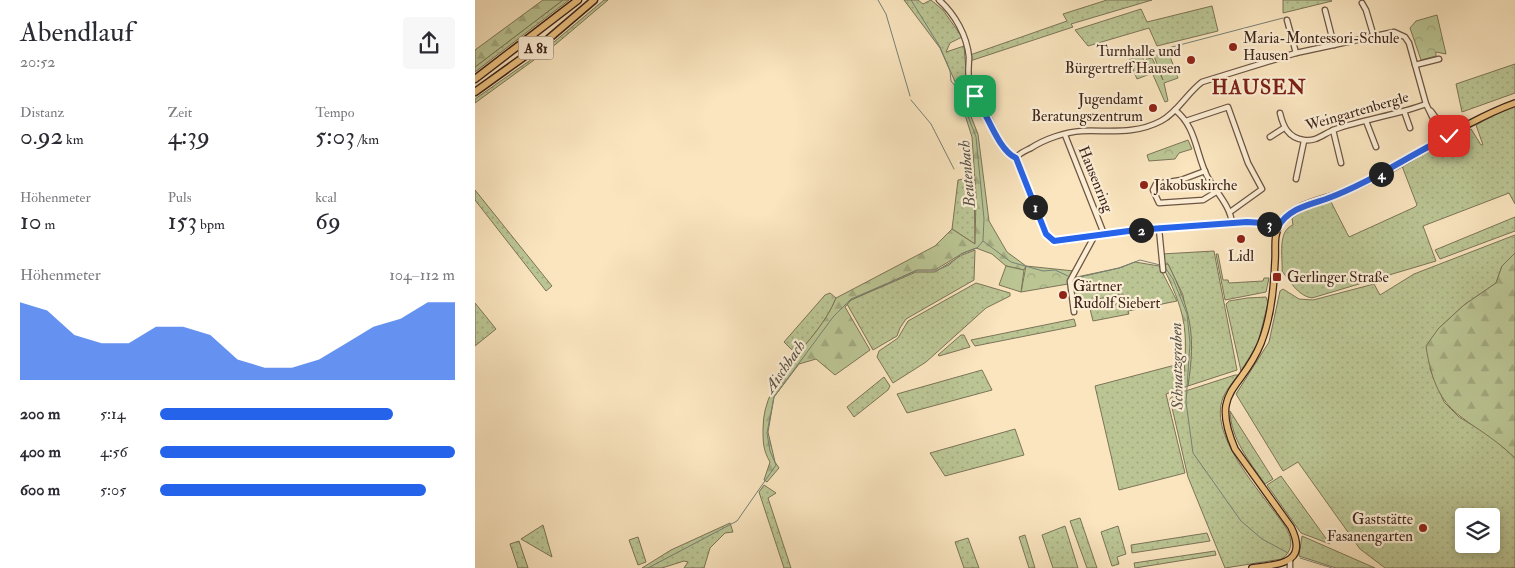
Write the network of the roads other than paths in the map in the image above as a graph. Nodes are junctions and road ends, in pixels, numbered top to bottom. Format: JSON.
{"nodes":[{"id":1,"x":579,"y":0,"type":"edge"},
{"id":2,"x":594,"y":0,"type":"edge"},
{"id":3,"x":939,"y":0,"type":"edge"},
{"id":4,"x":1362,"y":3,"type":"dead end"},
{"id":5,"x":1325,"y":10,"type":"dead end"},
{"id":6,"x":1287,"y":20,"type":"dead end"},
{"id":7,"x":1374,"y":37,"type":"junction"},
{"id":8,"x":1334,"y":46,"type":"junction"},
{"id":9,"x":1296,"y":53,"type":"junction"},
{"id":10,"x":1439,"y":59,"type":"dead end"},
{"id":11,"x":1415,"y":65,"type":"junction"},
{"id":12,"x":475,"y":79,"type":"edge"},
{"id":13,"x":475,"y":92,"type":"edge"},
{"id":14,"x":1515,"y":103,"type":"edge"},
{"id":15,"x":1427,"y":106,"type":"junction"},
{"id":16,"x":1175,"y":110,"type":"junction"},
{"id":17,"x":1404,"y":111,"type":"junction"},
{"id":18,"x":1280,"y":113,"type":"dead end"},
{"id":19,"x":1186,"y":121,"type":"junction"},
{"id":20,"x":1366,"y":121,"type":"junction"},
{"id":21,"x":1283,"y":128,"type":"junction"},
{"id":22,"x":1410,"y":128,"type":"dead end"},
{"id":23,"x":1333,"y":130,"type":"junction"},
{"id":24,"x":1065,"y":134,"type":"junction"},
{"id":25,"x":1270,"y":136,"type":"dead end"},
{"id":26,"x":1446,"y":137,"type":"junction"},
{"id":27,"x":1304,"y":141,"type":"junction"},
{"id":28,"x":1375,"y":147,"type":"dead end"},
{"id":29,"x":1016,"y":158,"type":"junction"},
{"id":30,"x":1341,"y":163,"type":"dead end"},
{"id":31,"x":1205,"y":171,"type":"junction"},
{"id":32,"x":1296,"y":178,"type":"dead end"},
{"id":33,"x":1216,"y":192,"type":"junction"},
{"id":34,"x":1230,"y":212,"type":"junction"},
{"id":35,"x":1232,"y":224,"type":"junction"},
{"id":36,"x":1278,"y":227,"type":"junction"},
{"id":37,"x":1159,"y":229,"type":"junction"},
{"id":38,"x":1104,"y":234,"type":"junction"},
{"id":39,"x":1095,"y":235,"type":"junction"},
{"id":40,"x":1162,"y":266,"type":"dead end"},
{"id":41,"x":1075,"y":312,"type":"dead end"},
{"id":42,"x":1290,"y":560,"type":"junction"},
{"id":43,"x":1253,"y":568,"type":"edge"},
{"id":44,"x":1291,"y":568,"type":"edge"}],
"edges":[{"from":1,"to":12,"type":"highway","number":"A 81"},
{"from":2,"to":13,"type":"highway","number":"A 81"},
{"from":3,"to":29,"type":"street","name":"Hausenring"},
{"from":4,"to":7,"type":"street"},
{"from":5,"to":8,"type":"street"},
{"from":6,"to":9,"type":"street"},
{"from":7,"to":8,"type":"street","name":"Hausenring"},
{"from":7,"to":11,"type":"street","name":"Hausenring"},
{"from":8,"to":9,"type":"street","name":"Hausenring"},
{"from":9,"to":16,"type":"street","name":"Hausenring"},
{"from":10,"to":11,"type":"street"},
{"from":11,"to":15,"type":"street","name":"Hausenring"},
{"from":14,"to":26,"type":"main road"},
{"from":15,"to":17,"type":"street","name":"Weingartenbergle"},
{"from":15,"to":26,"type":"street","name":"Hausenring"},
{"from":16,"to":19,"type":"street"},
{"from":16,"to":24,"type":"street","name":"Hausenring"},
{"from":17,"to":20,"type":"street","name":"Weingartenbergle"},
{"from":17,"to":22,"type":"street"},
{"from":18,"to":21,"type":"street","name":"Weingartenbergle"},
{"from":19,"to":31,"type":"street"},
{"from":19,"to":34,"type":"street"},
{"from":20,"to":23,"type":"street","name":"Weingartenbergle"},
{"from":20,"to":28,"type":"street"},
{"from":21,"to":25,"type":"street"},
{"from":21,"to":27,"type":"street","name":"Weingartenbergle"},
{"from":23,"to":27,"type":"street","name":"Weingartenbergle"},
{"from":23,"to":30,"type":"street"},
{"from":24,"to":29,"type":"street","name":"Hausenring"},
{"from":24,"to":38,"type":"street","name":"Hausenring"},
{"from":26,"to":36,"type":"main road"},
{"from":27,"to":32,"type":"street"},
{"from":29,"to":39,"type":"street","name":"Hausenring"},
{"from":31,"to":33,"type":"street"},
{"from":31,"to":33,"type":"street"},
{"from":33,"to":34,"type":"street"},
{"from":34,"to":35,"type":"street"},
{"from":35,"to":36,"type":"street","name":"Hausenring"},
{"from":35,"to":37,"type":"street","name":"Hausenring"},
{"from":36,"to":42,"type":"main road"},
{"from":37,"to":38,"type":"street","name":"Hausenring"},
{"from":37,"to":40,"type":"street"},
{"from":38,"to":39,"type":"street","name":"Hausenring"},
{"from":39,"to":41,"type":"street","name":"Hausenring"},
{"from":42,"to":43,"type":"main road"},
{"from":42,"to":44,"type":"street"}]}
